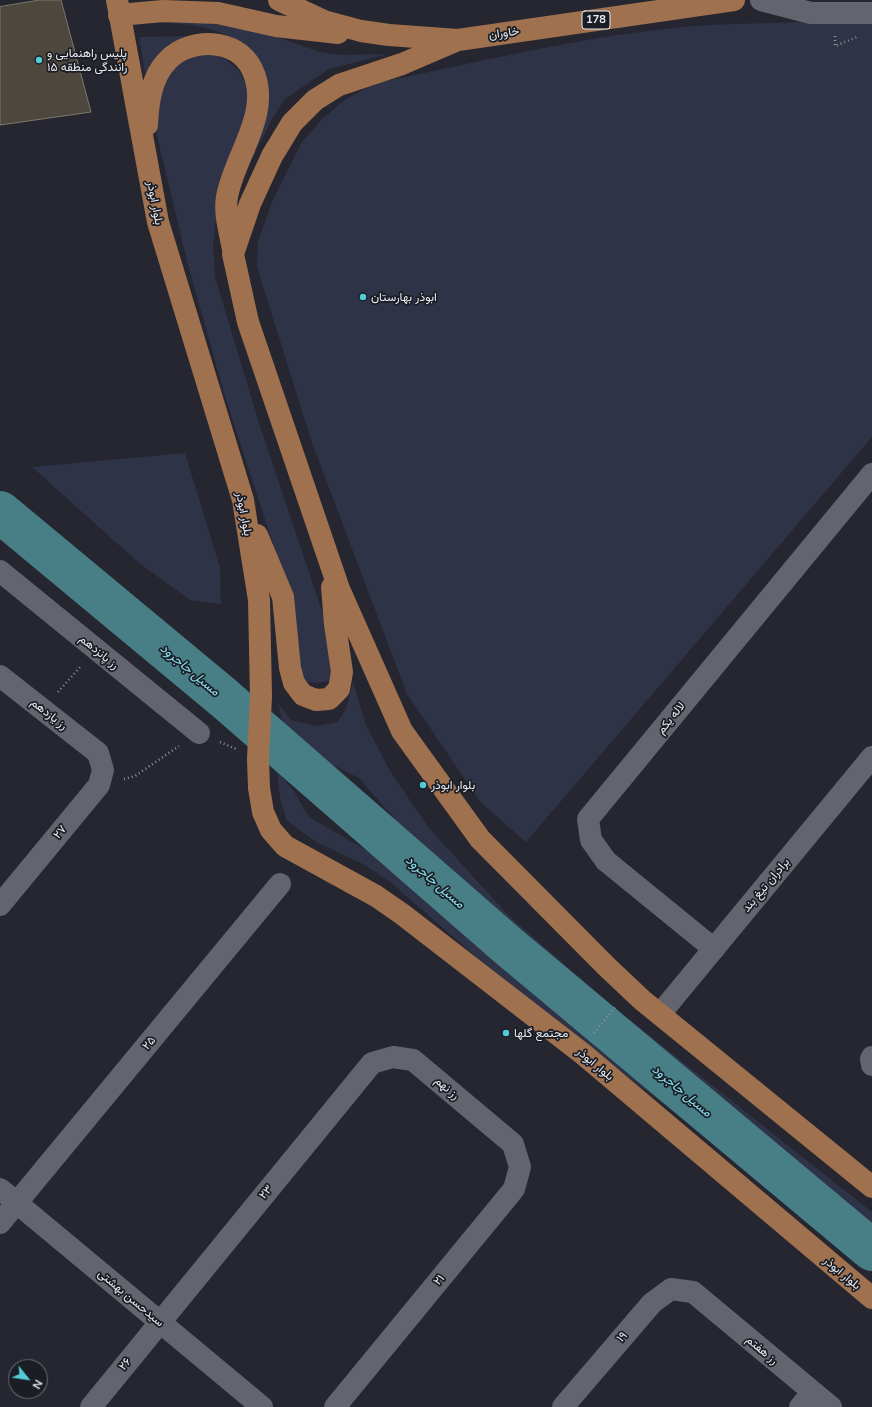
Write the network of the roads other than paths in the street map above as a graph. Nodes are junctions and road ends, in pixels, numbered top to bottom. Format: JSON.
{"nodes":[{"id":1,"x":278,"y":0,"type":"edge"},
{"id":2,"x":734,"y":0,"type":"edge"},
{"id":3,"x":762,"y":0,"type":"edge"},
{"id":4,"x":118,"y":8,"type":"edge"},
{"id":5,"x":872,"y":14,"type":"edge"},
{"id":6,"x":389,"y":35,"type":"junction"},
{"id":7,"x":458,"y":40,"type":"junction"},
{"id":8,"x":158,"y":222,"type":"junction"},
{"id":9,"x":234,"y":254,"type":"junction"},
{"id":10,"x":872,"y":474,"type":"edge"},
{"id":11,"x":243,"y":500,"type":"junction"},
{"id":12,"x":330,"y":561,"type":"junction"},
{"id":13,"x":0,"y":571,"type":"edge"},
{"id":14,"x":0,"y":676,"type":"edge"},
{"id":15,"x":199,"y":733,"type":"road end"},
{"id":16,"x":872,"y":757,"type":"edge"},
{"id":17,"x":99,"y":785,"type":"joint"},
{"id":18,"x":280,"y":884,"type":"dead end"},
{"id":19,"x":0,"y":905,"type":"edge"},
{"id":20,"x":714,"y":949,"type":"junction"},
{"id":21,"x":660,"y":1014,"type":"junction"},
{"id":22,"x":872,"y":1057,"type":"edge"},
{"id":23,"x":372,"y":1063,"type":"joint"},
{"id":24,"x":872,"y":1065,"type":"edge"},
{"id":25,"x":513,"y":1144,"type":"joint"},
{"id":26,"x":872,"y":1187,"type":"edge"},
{"id":27,"x":0,"y":1189,"type":"edge"},
{"id":28,"x":17,"y":1203,"type":"junction"},
{"id":29,"x":0,"y":1224,"type":"edge"},
{"id":30,"x":693,"y":1292,"type":"joint"},
{"id":31,"x":872,"y":1298,"type":"edge"},
{"id":32,"x":160,"y":1322,"type":"junction"},
{"id":33,"x":806,"y":1399,"type":"edge"},
{"id":34,"x":91,"y":1407,"type":"edge"},
{"id":35,"x":262,"y":1407,"type":"edge"},
{"id":36,"x":335,"y":1407,"type":"edge"},
{"id":37,"x":563,"y":1407,"type":"edge"},
{"id":38,"x":831,"y":1407,"type":"edge"}],
"edges":[{"from":1,"to":6,"type":"main road","name":"خاوران","number":"178"},
{"from":2,"to":7,"type":"main road","name":"خاوران","number":"178"},
{"from":3,"to":5,"type":"street"},
{"from":4,"to":6,"type":"main road"},
{"from":4,"to":8,"type":"main road","name":"بلوار ابوذر"},
{"from":6,"to":7,"type":"main road","name":"خاوران","number":"178"},
{"from":7,"to":9,"type":"main road"},
{"from":8,"to":9,"type":"main road"},
{"from":8,"to":11,"type":"main road","name":"بلوار ابوذر"},
{"from":9,"to":12,"type":"main road"},
{"from":10,"to":20,"type":"street","name":"لاله یکم"},
{"from":11,"to":12,"type":"main road"},
{"from":11,"to":31,"type":"main road","name":"بلوار ابوذر"},
{"from":12,"to":21,"type":"main road"},
{"from":13,"to":15,"type":"street","name":"رز پانزدهم"},
{"from":14,"to":17,"type":"street","name":"رز یازدهم"},
{"from":16,"to":20,"type":"street","name":"برادران تیغ بند"},
{"from":17,"to":19,"type":"street","name":"۲۷"},
{"from":18,"to":28,"type":"street","name":"۲۵"},
{"from":20,"to":21,"type":"street","name":"برادران تیغ بند"},
{"from":21,"to":26,"type":"main road"},
{"from":22,"to":24,"type":"street"},
{"from":23,"to":25,"type":"street","name":"رز نهم"},
{"from":23,"to":32,"type":"street","name":"۲۳"},
{"from":25,"to":36,"type":"street","name":"۲۱"},
{"from":27,"to":28,"type":"street","name":"سیدحسن بهشتی"},
{"from":28,"to":29,"type":"street","name":"۲۵"},
{"from":28,"to":32,"type":"street","name":"سیدحسن بهشتی"},
{"from":30,"to":33,"type":"street","name":"رز هفتم"},
{"from":30,"to":37,"type":"street","name":"۱۹"},
{"from":32,"to":34,"type":"street","name":"۲۶"},
{"from":32,"to":35,"type":"street","name":"سیدحسن بهشتی"},
{"from":33,"to":38,"type":"street","name":"رز هفتم"}]}
